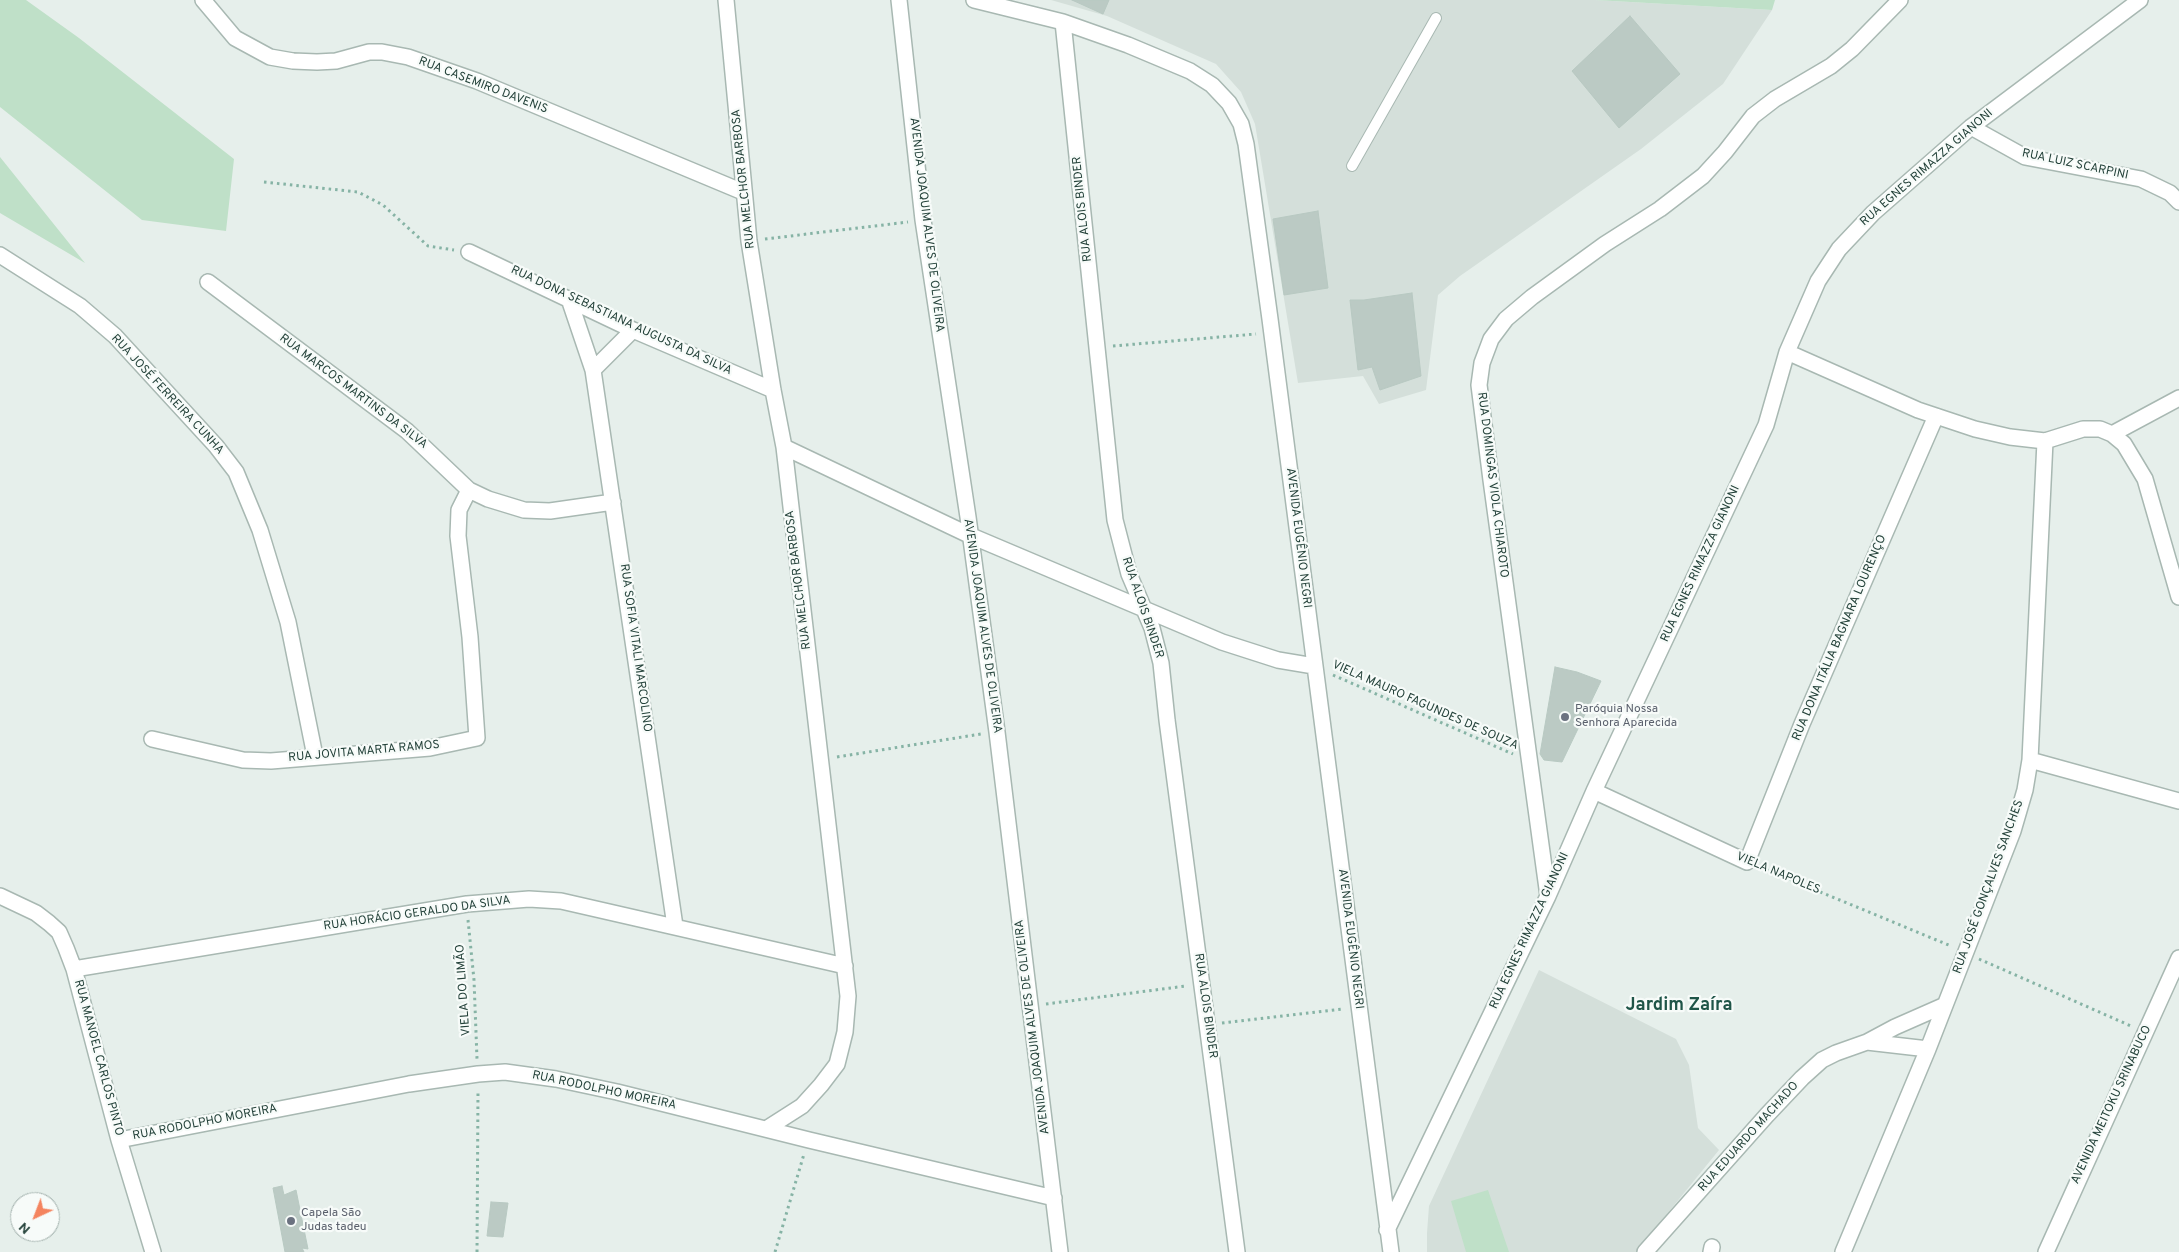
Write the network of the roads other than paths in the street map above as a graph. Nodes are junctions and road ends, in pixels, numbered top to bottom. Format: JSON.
{"nodes":[{"id":1,"x":202,"y":0,"type":"edge"},
{"id":2,"x":726,"y":0,"type":"edge"},
{"id":3,"x":899,"y":0,"type":"edge"},
{"id":4,"x":974,"y":0,"type":"edge"},
{"id":5,"x":1900,"y":0,"type":"edge"},
{"id":6,"x":2140,"y":0,"type":"edge"},
{"id":7,"x":1436,"y":18,"type":"dead end"},
{"id":8,"x":1063,"y":22,"type":"junction"},
{"id":9,"x":1971,"y":127,"type":"junction"},
{"id":10,"x":1352,"y":166,"type":"dead end"},
{"id":11,"x":743,"y":192,"type":"junction"},
{"id":12,"x":2179,"y":202,"type":"edge"},
{"id":13,"x":469,"y":252,"type":"road end"},
{"id":14,"x":0,"y":255,"type":"edge"},
{"id":15,"x":208,"y":282,"type":"dead end"},
{"id":16,"x":569,"y":299,"type":"junction"},
{"id":17,"x":633,"y":330,"type":"junction"},
{"id":18,"x":1787,"y":352,"type":"junction"},
{"id":19,"x":594,"y":370,"type":"junction"},
{"id":20,"x":772,"y":390,"type":"junction"},
{"id":21,"x":2179,"y":398,"type":"edge"},
{"id":22,"x":1936,"y":416,"type":"junction"},
{"id":23,"x":2112,"y":434,"type":"junction"},
{"id":24,"x":2045,"y":441,"type":"junction"},
{"id":25,"x":784,"y":447,"type":"junction"},
{"id":26,"x":469,"y":490,"type":"junction"},
{"id":27,"x":613,"y":502,"type":"junction"},
{"id":28,"x":969,"y":535,"type":"junction"},
{"id":29,"x":2179,"y":597,"type":"edge"},
{"id":30,"x":1144,"y":608,"type":"junction"},
{"id":31,"x":1314,"y":666,"type":"junction"},
{"id":32,"x":152,"y":739,"type":"dead end"},
{"id":33,"x":315,"y":756,"type":"junction"},
{"id":34,"x":2030,"y":760,"type":"junction"},
{"id":35,"x":1594,"y":791,"type":"junction"},
{"id":36,"x":2179,"y":801,"type":"edge"},
{"id":37,"x":1747,"y":862,"type":"joint"},
{"id":38,"x":0,"y":896,"type":"edge"},
{"id":39,"x":1548,"y":896,"type":"junction"},
{"id":40,"x":675,"y":926,"type":"junction"},
{"id":41,"x":2179,"y":958,"type":"edge"},
{"id":42,"x":845,"y":966,"type":"junction"},
{"id":43,"x":74,"y":969,"type":"junction"},
{"id":44,"x":1945,"y":1005,"type":"junction"},
{"id":45,"x":1867,"y":1042,"type":"junction"},
{"id":46,"x":1928,"y":1049,"type":"junction"},
{"id":47,"x":766,"y":1128,"type":"junction"},
{"id":48,"x":120,"y":1140,"type":"junction"},
{"id":49,"x":1054,"y":1198,"type":"junction"},
{"id":50,"x":1387,"y":1230,"type":"junction"},
{"id":51,"x":153,"y":1252,"type":"edge"},
{"id":52,"x":1060,"y":1252,"type":"edge"},
{"id":53,"x":1237,"y":1252,"type":"edge"},
{"id":54,"x":1390,"y":1252,"type":"edge"},
{"id":55,"x":1645,"y":1252,"type":"edge"},
{"id":56,"x":1843,"y":1252,"type":"edge"},
{"id":57,"x":2046,"y":1252,"type":"edge"}],
"edges":[{"from":1,"to":11,"type":"street","name":"RUA CASEMIRO DAVENIS"},
{"from":2,"to":11,"type":"street","name":"RUA MELCHOR BARBOSA"},
{"from":3,"to":28,"type":"street","name":"AVENIDA JOAQUIM ALVES DE OLIVEIRA"},
{"from":4,"to":8,"type":"street","name":"AVENIDA EUGÊNIO NEGRI"},
{"from":5,"to":39,"type":"street","name":"RUA DOMINGAS VIOLA CHIAROTO"},
{"from":6,"to":9,"type":"street","name":"RUA EGNES RIMAZZA GIANONI"},
{"from":7,"to":10,"type":"lane"},
{"from":8,"to":30,"type":"street","name":"RUA ALOIS BINDER"},
{"from":8,"to":31,"type":"street","name":"AVENIDA EUGÊNIO NEGRI"},
{"from":9,"to":12,"type":"street","name":"RUA LUIZ SCARPINI"},
{"from":9,"to":18,"type":"street","name":"RUA EGNES RIMAZZA GIANONI"},
{"from":11,"to":20,"type":"street","name":"RUA MELCHOR BARBOSA"},
{"from":13,"to":16,"type":"street","name":"RUA DONA SEBASTIANA AUGUSTA DA SILVA"},
{"from":14,"to":33,"type":"street","name":"RUA JOSÉ FERREIRA CUNHA"},
{"from":15,"to":26,"type":"street","name":"RUA MARCOS MARTINS DA SILVA"},
{"from":16,"to":17,"type":"street","name":"RUA DONA SEBASTIANA AUGUSTA DA SILVA"},
{"from":16,"to":19,"type":"street","name":"RUA SOFIA VITALI MARCOLINO"},
{"from":17,"to":19,"type":"street"},
{"from":17,"to":20,"type":"street","name":"RUA DONA SEBASTIANA AUGUSTA DA SILVA"},
{"from":18,"to":22,"type":"street"},
{"from":18,"to":35,"type":"street","name":"RUA EGNES RIMAZZA GIANONI"},
{"from":19,"to":27,"type":"street","name":"RUA SOFIA VITALI MARCOLINO"},
{"from":20,"to":25,"type":"street","name":"RUA MELCHOR BARBOSA"},
{"from":21,"to":23,"type":"street"},
{"from":22,"to":24,"type":"street"},
{"from":22,"to":37,"type":"street","name":"RUA DONA ITÁLIA BAGNARA LOURENÇO"},
{"from":23,"to":24,"type":"street"},
{"from":23,"to":29,"type":"street"},
{"from":24,"to":34,"type":"street","name":"RUA JOSÉ GONÇALVES SANCHES"},
{"from":25,"to":28,"type":"street"},
{"from":25,"to":42,"type":"street","name":"RUA MELCHOR BARBOSA"},
{"from":26,"to":27,"type":"street","name":"RUA MARCOS MARTINS DA SILVA"},
{"from":26,"to":33,"type":"street","name":"RUA JOVITA MARTA RAMOS"},
{"from":27,"to":40,"type":"street","name":"RUA SOFIA VITALI MARCOLINO"},
{"from":28,"to":30,"type":"street"},
{"from":28,"to":49,"type":"street","name":"AVENIDA JOAQUIM ALVES DE OLIVEIRA"},
{"from":30,"to":31,"type":"street"},
{"from":30,"to":53,"type":"street","name":"RUA ALOIS BINDER"},
{"from":31,"to":50,"type":"street","name":"AVENIDA EUGÊNIO NEGRI"},
{"from":32,"to":33,"type":"street","name":"RUA JOVITA MARTA RAMOS"},
{"from":34,"to":36,"type":"street"},
{"from":34,"to":44,"type":"street","name":"RUA JOSÉ GONÇALVES SANCHES"},
{"from":35,"to":37,"type":"street","name":"VIELA NAPOLES"},
{"from":35,"to":39,"type":"street","name":"RUA EGNES RIMAZZA GIANONI"},
{"from":38,"to":43,"type":"street","name":"RUA MANOEL CARLOS PINTO"},
{"from":39,"to":50,"type":"street","name":"RUA EGNES RIMAZZA GIANONI"},
{"from":40,"to":42,"type":"street","name":"RUA HORÁCIO GERALDO DA SILVA"},
{"from":40,"to":43,"type":"street","name":"RUA HORÁCIO GERALDO DA SILVA"},
{"from":41,"to":57,"type":"street","name":"AVENIDA MEITOKU SRINABUCO"},
{"from":42,"to":47,"type":"street","name":"RUA MELCHOR BARBOSA"},
{"from":43,"to":48,"type":"street","name":"RUA MANOEL CARLOS PINTO"},
{"from":44,"to":45,"type":"street","name":"RUA EDUARDO MACHADO"},
{"from":44,"to":46,"type":"street","name":"RUA JOSÉ GONÇALVES SANCHES"},
{"from":45,"to":46,"type":"street","name":"RUA EDUARDO MACHADO"},
{"from":45,"to":55,"type":"street","name":"RUA EDUARDO MACHADO"},
{"from":46,"to":56,"type":"street","name":"RUA JOSÉ GONÇALVES SANCHES"},
{"from":47,"to":48,"type":"street","name":"RUA RODOLPHO MOREIRA"},
{"from":47,"to":49,"type":"street","name":"RUA RODOLPHO MOREIRA"},
{"from":48,"to":51,"type":"street","name":"RUA MANOEL CARLOS PINTO"},
{"from":49,"to":52,"type":"street","name":"AVENIDA JOAQUIM ALVES DE OLIVEIRA"},
{"from":50,"to":54,"type":"street","name":"AVENIDA EUGÊNIO NEGRI"}]}
